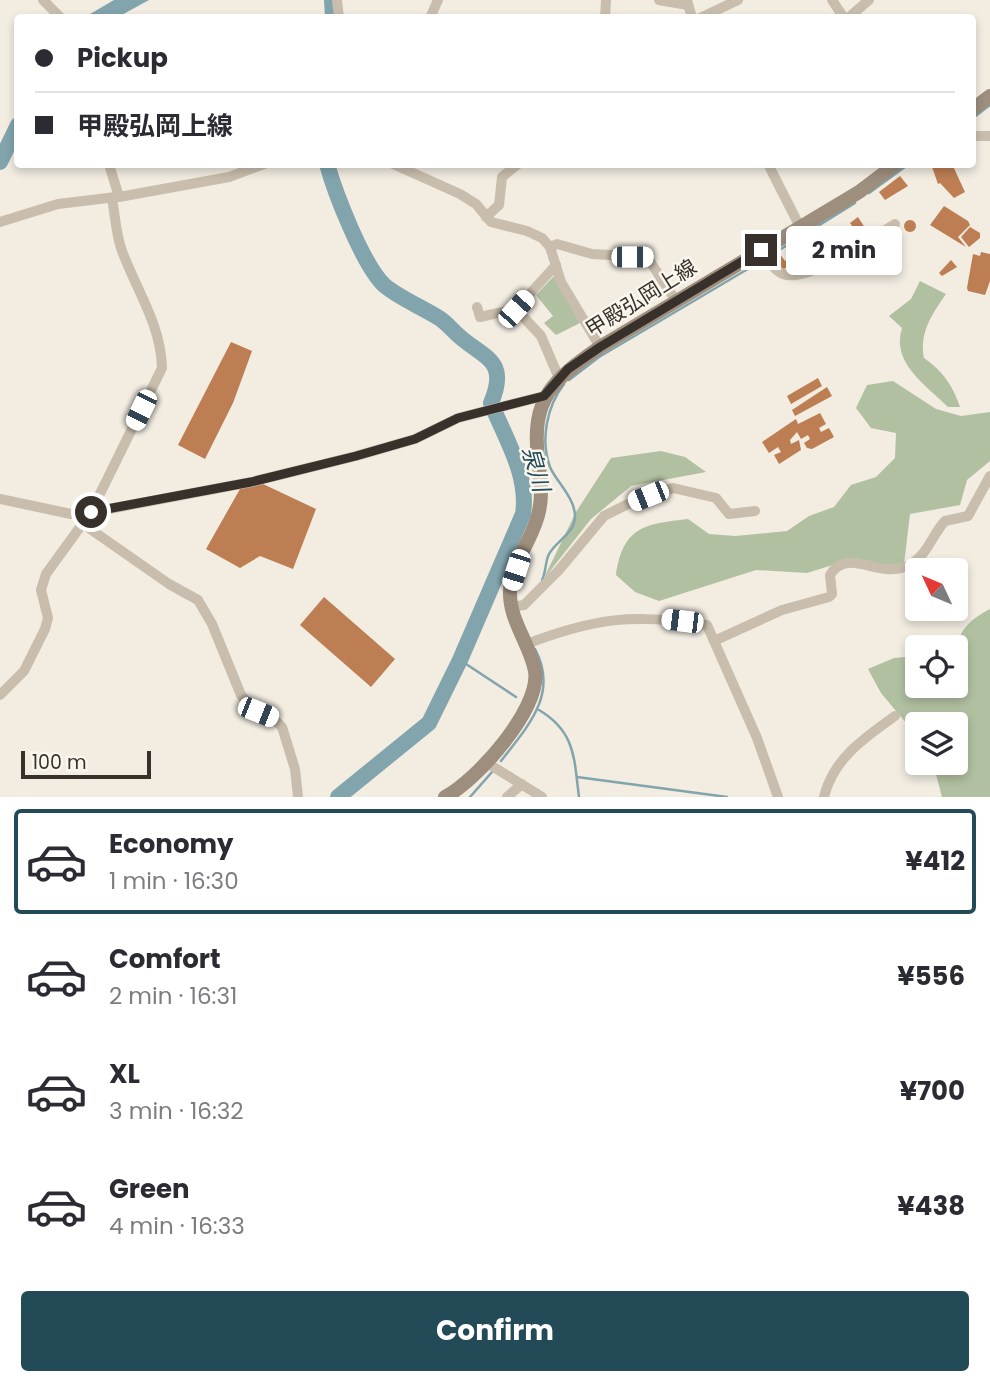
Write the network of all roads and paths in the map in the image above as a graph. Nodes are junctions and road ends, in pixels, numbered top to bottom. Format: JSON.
{"nodes":[{"id":1,"x":43,"y":0,"type":"edge"},
{"id":2,"x":659,"y":0,"type":"edge"},
{"id":3,"x":738,"y":0,"type":"edge"},
{"id":4,"x":832,"y":0,"type":"edge"},
{"id":5,"x":869,"y":0,"type":"edge"},
{"id":6,"x":688,"y":2,"type":"edge"},
{"id":7,"x":57,"y":14,"type":"edge"},
{"id":8,"x":708,"y":14,"type":"edge"},
{"id":9,"x":843,"y":14,"type":"edge"},
{"id":10,"x":851,"y":14,"type":"edge"},
{"id":11,"x":990,"y":96,"type":"edge"},
{"id":12,"x":976,"y":107,"type":"edge"},
{"id":13,"x":110,"y":168,"type":"edge"},
{"id":14,"x":253,"y":168,"type":"edge"},
{"id":15,"x":402,"y":168,"type":"edge"},
{"id":16,"x":513,"y":168,"type":"edge"},
{"id":17,"x":770,"y":168,"type":"edge"},
{"id":18,"x":891,"y":168,"type":"edge"},
{"id":19,"x":115,"y":198,"type":"junction"},
{"id":20,"x":486,"y":217,"type":"junction"},
{"id":21,"x":0,"y":222,"type":"edge"},
{"id":22,"x":895,"y":224,"type":"dead end"},
{"id":23,"x":800,"y":227,"type":"junction"},
{"id":24,"x":550,"y":247,"type":"junction"},
{"id":25,"x":764,"y":254,"type":"junction"},
{"id":26,"x":555,"y":265,"type":"junction"},
{"id":27,"x":676,"y":301,"type":"junction"},
{"id":28,"x":477,"y":307,"type":"dead end"},
{"id":29,"x":516,"y":309,"type":"junction"},
{"id":30,"x":600,"y":347,"type":"junction"},
{"id":31,"x":559,"y":378,"type":"junction"},
{"id":32,"x":544,"y":396,"type":"junction"},
{"id":33,"x":990,"y":476,"type":"edge"},
{"id":34,"x":0,"y":499,"type":"edge"},
{"id":35,"x":755,"y":511,"type":"dead end"},
{"id":36,"x":91,"y":512,"type":"junction"},
{"id":37,"x":83,"y":524,"type":"junction"},
{"id":38,"x":517,"y":606,"type":"junction"},
{"id":39,"x":714,"y":641,"type":"junction"},
{"id":40,"x":530,"y":642,"type":"junction"},
{"id":41,"x":0,"y":695,"type":"edge"},
{"id":42,"x":895,"y":716,"type":"dead end"},
{"id":43,"x":487,"y":762,"type":"junction"},
{"id":44,"x":522,"y":784,"type":"junction"},
{"id":45,"x":298,"y":797,"type":"edge"},
{"id":46,"x":445,"y":797,"type":"edge"},
{"id":47,"x":507,"y":797,"type":"edge"},
{"id":48,"x":542,"y":797,"type":"edge"},
{"id":49,"x":778,"y":797,"type":"edge"},
{"id":50,"x":824,"y":797,"type":"edge"}],
"edges":[{"from":1,"to":7,"type":"street"},
{"from":2,"to":6,"type":"street"},
{"from":3,"to":8,"type":"street"},
{"from":4,"to":9,"type":"street"},
{"from":5,"to":10,"type":"street"},
{"from":11,"to":12,"type":"main road"},
{"from":13,"to":19,"type":"street"},
{"from":14,"to":19,"type":"street"},
{"from":15,"to":20,"type":"street"},
{"from":16,"to":20,"type":"street"},
{"from":17,"to":23,"type":"street"},
{"from":18,"to":23,"type":"main road","name":"甲殿弘岡上線"},
{"from":19,"to":21,"type":"street"},
{"from":19,"to":36,"type":"street"},
{"from":20,"to":24,"type":"street"},
{"from":22,"to":25,"type":"street"},
{"from":23,"to":25,"type":"main road","name":"甲殿弘岡上線"},
{"from":24,"to":26,"type":"street"},
{"from":24,"to":27,"type":"street"},
{"from":25,"to":27,"type":"main road","name":"甲殿弘岡上線"},
{"from":26,"to":29,"type":"street"},
{"from":26,"to":30,"type":"street"},
{"from":27,"to":30,"type":"main road","name":"甲殿弘岡上線"},
{"from":28,"to":29,"type":"street"},
{"from":29,"to":31,"type":"street"},
{"from":30,"to":31,"type":"main road","name":"甲殿弘岡上線"},
{"from":31,"to":32,"type":"main road","name":"甲殿弘岡上線"},
{"from":32,"to":36,"type":"street"},
{"from":32,"to":38,"type":"main road","name":"甲殿弘岡上線"},
{"from":33,"to":39,"type":"street"},
{"from":34,"to":36,"type":"street"},
{"from":35,"to":38,"type":"street"},
{"from":36,"to":37,"type":"street"},
{"from":37,"to":41,"type":"street"},
{"from":37,"to":45,"type":"street"},
{"from":38,"to":40,"type":"main road","name":"甲殿弘岡上線"},
{"from":39,"to":40,"type":"street"},
{"from":39,"to":49,"type":"street"},
{"from":40,"to":43,"type":"main road","name":"甲殿弘岡上線"},
{"from":42,"to":50,"type":"street"},
{"from":43,"to":44,"type":"street"},
{"from":43,"to":46,"type":"main road","name":"甲殿弘岡上線"},
{"from":44,"to":47,"type":"street"},
{"from":44,"to":48,"type":"street"}]}
